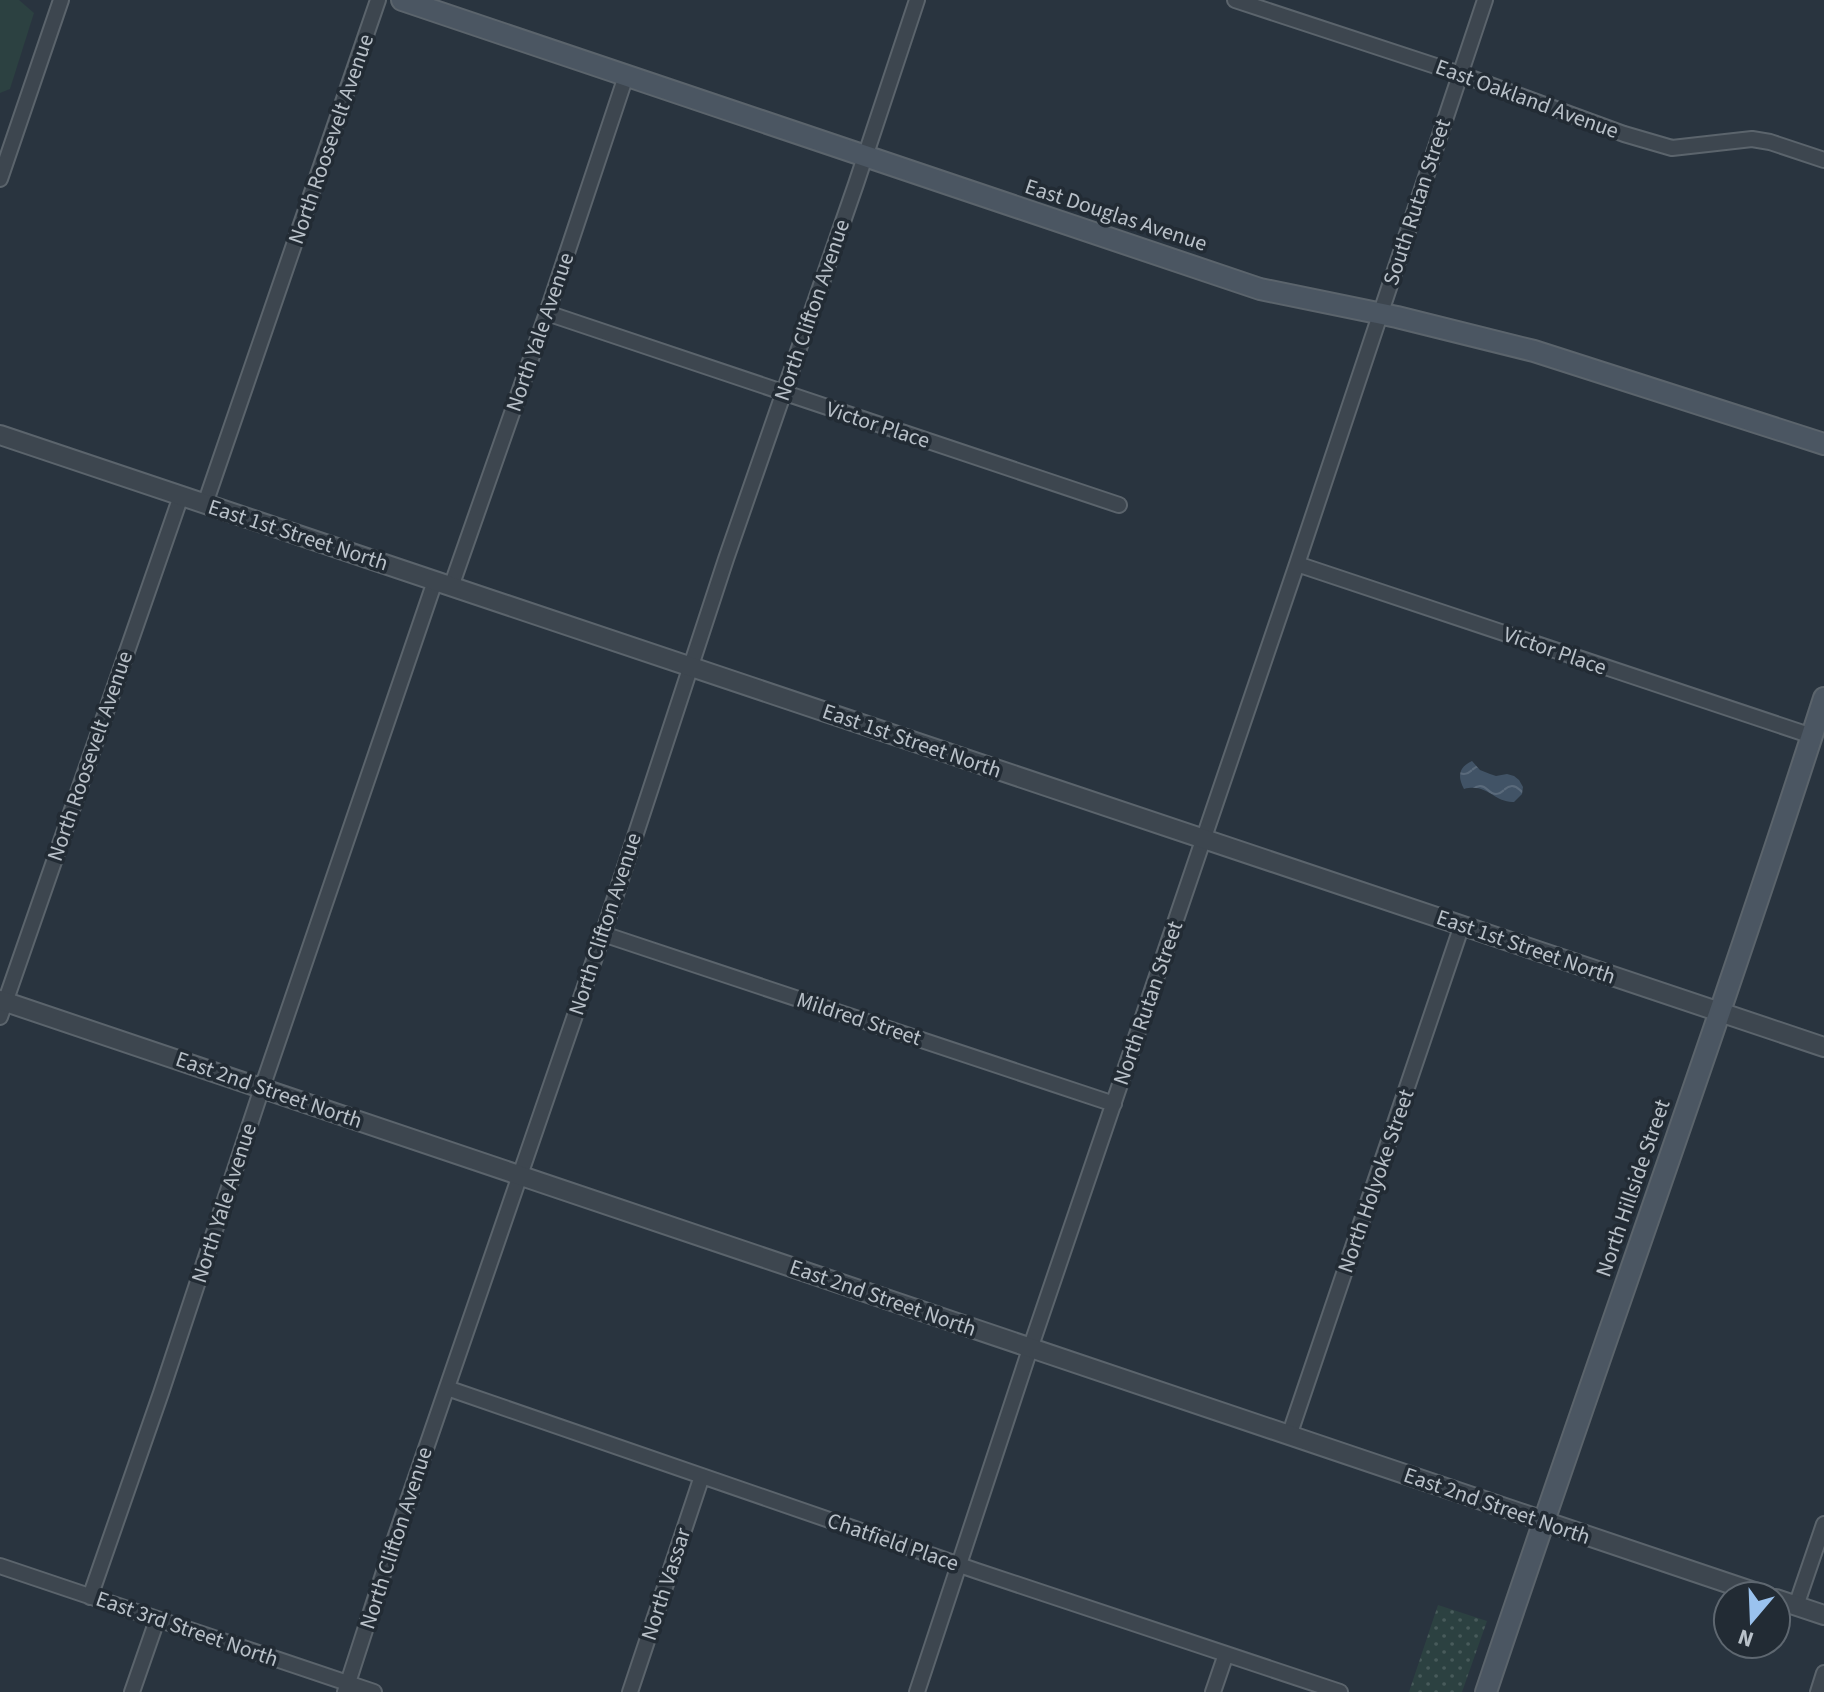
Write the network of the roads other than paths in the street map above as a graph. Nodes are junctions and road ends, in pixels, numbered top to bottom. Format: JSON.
{"nodes":[{"id":1,"x":61,"y":0,"type":"edge"},
{"id":2,"x":378,"y":0,"type":"edge"},
{"id":3,"x":402,"y":0,"type":"edge"},
{"id":4,"x":917,"y":0,"type":"edge"},
{"id":5,"x":1235,"y":0,"type":"edge"},
{"id":6,"x":1485,"y":0,"type":"edge"},
{"id":7,"x":1460,"y":74,"type":"junction"},
{"id":8,"x":626,"y":76,"type":"junction"},
{"id":9,"x":865,"y":156,"type":"junction"},
{"id":10,"x":1824,"y":160,"type":"edge"},
{"id":11,"x":0,"y":179,"type":"edge"},
{"id":12,"x":547,"y":313,"type":"junction"},
{"id":13,"x":1380,"y":314,"type":"junction"},
{"id":14,"x":783,"y":393,"type":"junction"},
{"id":15,"x":0,"y":435,"type":"edge"},
{"id":16,"x":1824,"y":444,"type":"edge"},
{"id":17,"x":181,"y":496,"type":"junction"},
{"id":18,"x":205,"y":504,"type":"junction"},
{"id":19,"x":1119,"y":505,"type":"dead end"},
{"id":20,"x":1297,"y":564,"type":"junction"},
{"id":21,"x":443,"y":584,"type":"junction"},
{"id":22,"x":690,"y":667,"type":"junction"},
{"id":23,"x":1824,"y":698,"type":"edge"},
{"id":24,"x":1812,"y":736,"type":"junction"},
{"id":25,"x":1204,"y":839,"type":"junction"},
{"id":26,"x":1462,"y":925,"type":"junction"},
{"id":27,"x":603,"y":934,"type":"junction"},
{"id":28,"x":2,"y":1006,"type":"edge"},
{"id":29,"x":1720,"y":1012,"type":"junction"},
{"id":30,"x":1824,"y":1047,"type":"edge"},
{"id":31,"x":262,"y":1088,"type":"junction"},
{"id":32,"x":1114,"y":1104,"type":"junction"},
{"id":33,"x":520,"y":1174,"type":"junction"},
{"id":34,"x":1030,"y":1349,"type":"junction"},
{"id":35,"x":447,"y":1388,"type":"junction"},
{"id":36,"x":1289,"y":1436,"type":"junction"},
{"id":37,"x":702,"y":1476,"type":"junction"},
{"id":38,"x":1543,"y":1521,"type":"junction"},
{"id":39,"x":1824,"y":1524,"type":"edge"},
{"id":40,"x":959,"y":1564,"type":"junction"},
{"id":41,"x":0,"y":1566,"type":"edge"},
{"id":42,"x":1718,"y":1580,"type":"edge"},
{"id":43,"x":90,"y":1597,"type":"junction"},
{"id":44,"x":1792,"y":1605,"type":"edge"},
{"id":45,"x":1796,"y":1606,"type":"junction"},
{"id":46,"x":1824,"y":1615,"type":"edge"},
{"id":47,"x":157,"y":1620,"type":"junction"},
{"id":48,"x":1226,"y":1654,"type":"junction"},
{"id":49,"x":1824,"y":1673,"type":"edge"},
{"id":50,"x":347,"y":1688,"type":"edge"},
{"id":51,"x":132,"y":1692,"type":"edge"},
{"id":52,"x":374,"y":1692,"type":"edge"},
{"id":53,"x":630,"y":1692,"type":"edge"},
{"id":54,"x":917,"y":1692,"type":"edge"},
{"id":55,"x":1213,"y":1692,"type":"edge"},
{"id":56,"x":1340,"y":1692,"type":"edge"},
{"id":57,"x":1486,"y":1692,"type":"edge"},
{"id":58,"x":1818,"y":1692,"type":"edge"}],
"edges":[{"from":1,"to":11,"type":"street"},
{"from":2,"to":18,"type":"street","name":"North Roosevelt Avenue"},
{"from":3,"to":8,"type":"main road","name":"East Douglas Avenue"},
{"from":4,"to":9,"type":"street","name":"North Clifton Avenue"},
{"from":5,"to":7,"type":"street","name":"East Oakland Avenue"},
{"from":6,"to":7,"type":"street","name":"South Rutan Street"},
{"from":7,"to":10,"type":"street","name":"East Oakland Avenue"},
{"from":7,"to":13,"type":"street","name":"South Rutan Street"},
{"from":8,"to":9,"type":"main road","name":"East Douglas Avenue"},
{"from":8,"to":12,"type":"street","name":"North Yale Avenue"},
{"from":9,"to":13,"type":"main road","name":"East Douglas Avenue"},
{"from":9,"to":14,"type":"street","name":"North Clifton Avenue"},
{"from":12,"to":14,"type":"street","name":"Victor Place"},
{"from":12,"to":21,"type":"street","name":"North Yale Avenue"},
{"from":13,"to":16,"type":"main road","name":"East Douglas Avenue"},
{"from":13,"to":20,"type":"street","name":"North Rutan Street"},
{"from":14,"to":19,"type":"street","name":"Victor Place"},
{"from":14,"to":22,"type":"street","name":"North Clifton Avenue"},
{"from":15,"to":17,"type":"street","name":"East 1st Street North"},
{"from":17,"to":18,"type":"street","name":"East 1st Street North"},
{"from":17,"to":28,"type":"street","name":"North Roosevelt Avenue"},
{"from":18,"to":21,"type":"street","name":"East 1st Street North"},
{"from":20,"to":24,"type":"street","name":"Victor Place"},
{"from":20,"to":25,"type":"street","name":"North Rutan Street"},
{"from":21,"to":22,"type":"street","name":"East 1st Street North"},
{"from":21,"to":31,"type":"street","name":"North Yale Avenue"},
{"from":22,"to":25,"type":"street","name":"East 1st Street North"},
{"from":22,"to":27,"type":"street","name":"North Clifton Avenue"},
{"from":23,"to":24,"type":"main road","name":"North Hillside Street"},
{"from":24,"to":29,"type":"main road","name":"North Hillside Street"},
{"from":25,"to":26,"type":"street","name":"East 1st Street North"},
{"from":25,"to":32,"type":"street","name":"North Rutan Street"},
{"from":26,"to":29,"type":"street","name":"East 1st Street North"},
{"from":26,"to":36,"type":"street","name":"North Holyoke Street"},
{"from":27,"to":32,"type":"street","name":"Mildred Street"},
{"from":27,"to":33,"type":"street","name":"North Clifton Avenue"},
{"from":28,"to":31,"type":"street","name":"East 2nd Street North"},
{"from":29,"to":30,"type":"street","name":"East 1st Street North"},
{"from":29,"to":38,"type":"main road","name":"North Hillside Street"},
{"from":31,"to":33,"type":"street","name":"East 2nd Street North"},
{"from":31,"to":43,"type":"street","name":"North Yale Avenue"},
{"from":32,"to":34,"type":"street","name":"North Rutan Street"},
{"from":33,"to":34,"type":"street","name":"East 2nd Street North"},
{"from":33,"to":35,"type":"street","name":"North Clifton Avenue"},
{"from":34,"to":36,"type":"street","name":"East 2nd Street North"},
{"from":34,"to":40,"type":"street","name":"North Rutan Street"},
{"from":35,"to":37,"type":"street","name":"Chatfield Place"},
{"from":35,"to":50,"type":"street","name":"North Clifton Avenue"},
{"from":36,"to":38,"type":"street","name":"East 2nd Street North"},
{"from":37,"to":40,"type":"street","name":"Chatfield Place"},
{"from":37,"to":53,"type":"street","name":"North Vassar"},
{"from":38,"to":42,"type":"street","name":"East 2nd Street North"},
{"from":38,"to":57,"type":"main road","name":"North Hillside Street"},
{"from":39,"to":45,"type":"street"},
{"from":40,"to":48,"type":"street","name":"Chatfield Place"},
{"from":40,"to":54,"type":"street","name":"North Rutan Street"},
{"from":41,"to":43,"type":"street","name":"East 3rd Street North"},
{"from":43,"to":47,"type":"street","name":"East 3rd Street North"},
{"from":44,"to":45,"type":"street"},
{"from":45,"to":46,"type":"street"},
{"from":47,"to":50,"type":"street","name":"East 3rd Street North"},
{"from":47,"to":51,"type":"street"},
{"from":48,"to":55,"type":"street"},
{"from":48,"to":56,"type":"street","name":"Chatfield Place"},
{"from":49,"to":58,"type":"street"},
{"from":50,"to":52,"type":"street","name":"East 3rd Street North"}]}
